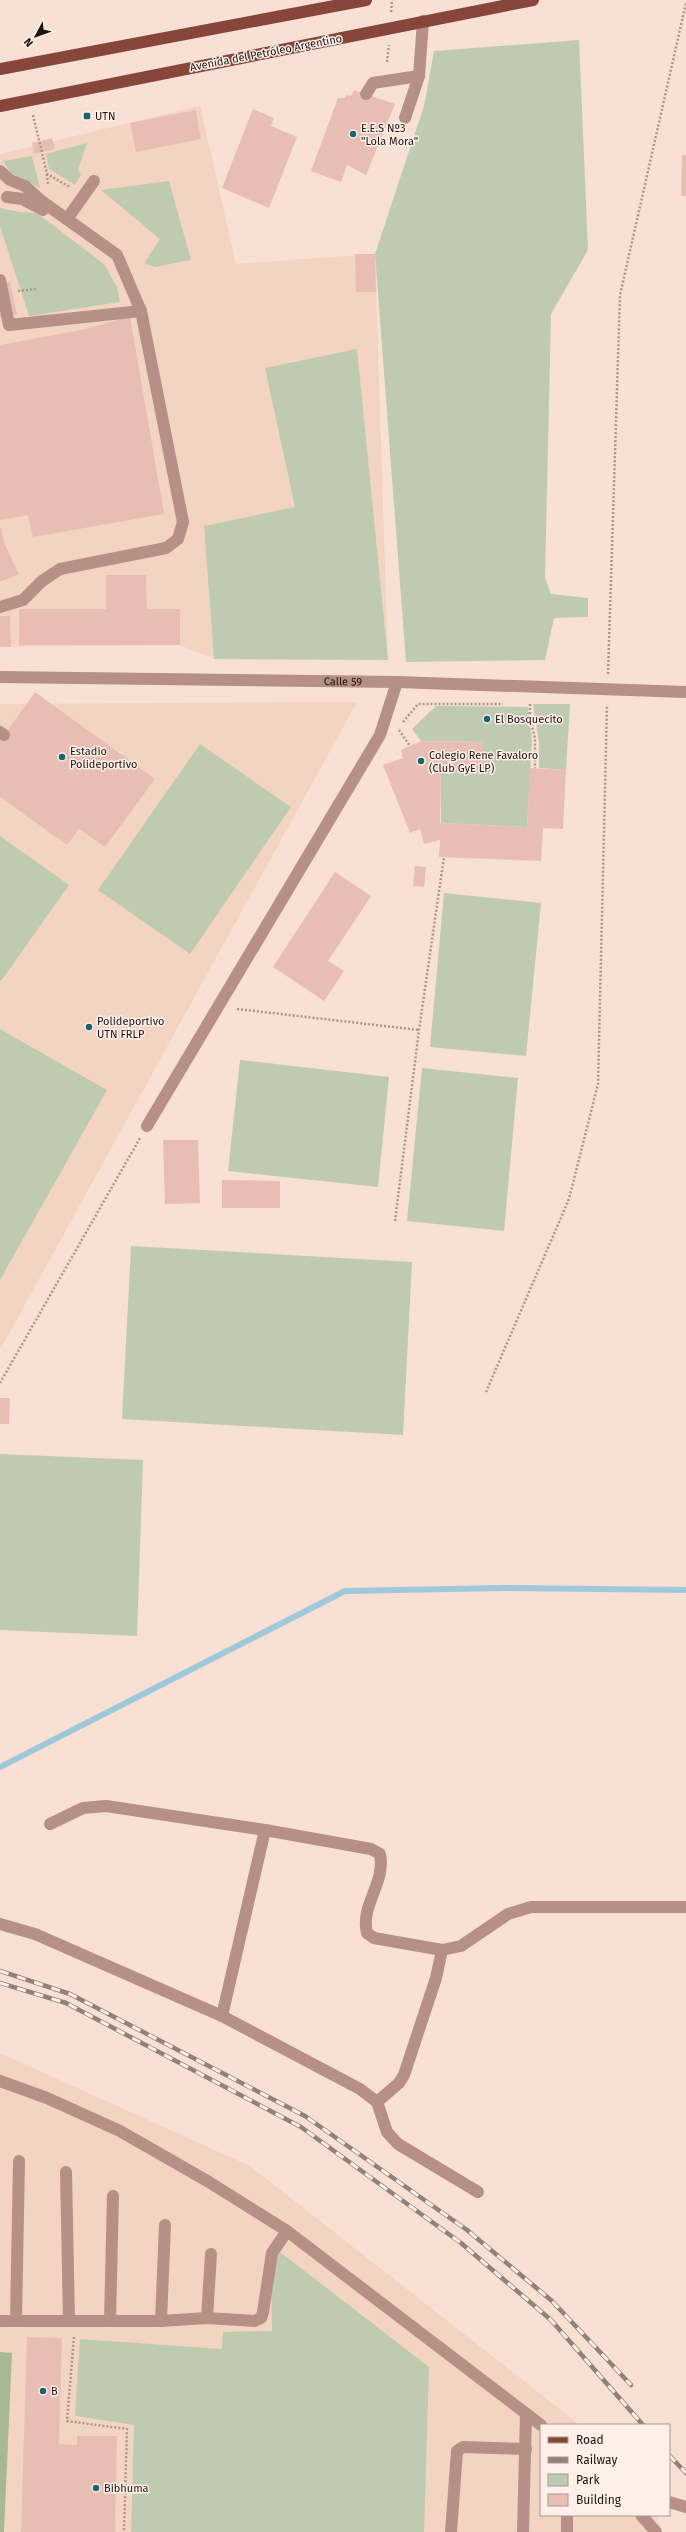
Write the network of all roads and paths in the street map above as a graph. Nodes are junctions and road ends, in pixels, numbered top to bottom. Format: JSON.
{"nodes":[{"id":1,"x":366,"y":0,"type":"edge"},
{"id":2,"x":533,"y":0,"type":"edge"},
{"id":3,"x":686,"y":3,"type":"edge"},
{"id":4,"x":424,"y":21,"type":"junction"},
{"id":5,"x":0,"y":69,"type":"edge"},
{"id":6,"x":419,"y":76,"type":"junction"},
{"id":7,"x":366,"y":94,"type":"dead end"},
{"id":8,"x":0,"y":106,"type":"edge"},
{"id":9,"x":406,"y":118,"type":"dead end"},
{"id":10,"x":37,"y":133,"type":"dead end"},
{"id":11,"x":0,"y":171,"type":"edge"},
{"id":12,"x":10,"y":180,"type":"junction"},
{"id":13,"x":94,"y":182,"type":"dead end"},
{"id":14,"x":83,"y":197,"type":"junction"},
{"id":15,"x":4,"y":199,"type":"edge"},
{"id":16,"x":67,"y":219,"type":"junction"},
{"id":17,"x":0,"y":280,"type":"edge"},
{"id":18,"x":38,"y":288,"type":"dead end"},
{"id":19,"x":12,"y":292,"type":"dead end"},
{"id":20,"x":139,"y":311,"type":"junction"},
{"id":21,"x":0,"y":607,"type":"edge"},
{"id":22,"x":0,"y":677,"type":"edge"},
{"id":23,"x":397,"y":682,"type":"junction"},
{"id":24,"x":607,"y":688,"type":"junction"},
{"id":25,"x":686,"y":692,"type":"edge"},
{"id":26,"x":506,"y":704,"type":"dead end"},
{"id":27,"x":522,"y":704,"type":"dead end"},
{"id":28,"x":410,"y":746,"type":"dead end"},
{"id":29,"x":535,"y":768,"type":"dead end"},
{"id":30,"x":444,"y":857,"type":"dead end"},
{"id":31,"x":218,"y":1006,"type":"junction"},
{"id":32,"x":419,"y":1030,"type":"junction"},
{"id":33,"x":147,"y":1126,"type":"joint"},
{"id":34,"x":395,"y":1222,"type":"dead end"},
{"id":35,"x":0,"y":1383,"type":"edge"},
{"id":36,"x":486,"y":1392,"type":"dead end"},
{"id":37,"x":50,"y":1824,"type":"dead end"},
{"id":38,"x":265,"y":1830,"type":"junction"},
{"id":39,"x":686,"y":1907,"type":"edge"},
{"id":40,"x":0,"y":1924,"type":"edge"},
{"id":41,"x":442,"y":1950,"type":"junction"},
{"id":42,"x":222,"y":2016,"type":"junction"},
{"id":43,"x":0,"y":2081,"type":"edge"},
{"id":44,"x":377,"y":2102,"type":"junction"},
{"id":45,"x":19,"y":2162,"type":"dead end"},
{"id":46,"x":66,"y":2172,"type":"dead end"},
{"id":47,"x":478,"y":2192,"type":"dead end"},
{"id":48,"x":113,"y":2196,"type":"dead end"},
{"id":49,"x":165,"y":2225,"type":"dead end"},
{"id":50,"x":287,"y":2231,"type":"junction"},
{"id":51,"x":211,"y":2254,"type":"dead end"},
{"id":52,"x":207,"y":2318,"type":"junction"},
{"id":53,"x":0,"y":2321,"type":"edge"},
{"id":54,"x":16,"y":2321,"type":"junction"},
{"id":55,"x":70,"y":2321,"type":"junction"},
{"id":56,"x":110,"y":2321,"type":"junction"},
{"id":57,"x":161,"y":2321,"type":"junction"},
{"id":58,"x":75,"y":2333,"type":"dead end"},
{"id":59,"x":526,"y":2414,"type":"junction"},
{"id":60,"x":540,"y":2424,"type":"edge"},
{"id":61,"x":526,"y":2449,"type":"junction"},
{"id":62,"x":670,"y":2502,"type":"edge"},
{"id":63,"x":686,"y":2507,"type":"edge"},
{"id":64,"x":567,"y":2516,"type":"edge"},
{"id":65,"x":642,"y":2516,"type":"edge"},
{"id":66,"x":124,"y":2532,"type":"edge"},
{"id":67,"x":451,"y":2532,"type":"edge"},
{"id":68,"x":523,"y":2532,"type":"edge"},
{"id":69,"x":567,"y":2532,"type":"edge"},
{"id":70,"x":656,"y":2532,"type":"edge"}],
"edges":[{"from":1,"to":5,"type":"main road"},
{"from":2,"to":4,"type":"main road","name":"Avenida del Petróleo Argentino"},
{"from":3,"to":24,"type":"path"},
{"from":4,"to":6,"type":"street"},
{"from":4,"to":8,"type":"main road","name":"Avenida del Petróleo Argentino"},
{"from":6,"to":7,"type":"street"},
{"from":6,"to":9,"type":"street"},
{"from":10,"to":14,"type":"path"},
{"from":11,"to":12,"type":"street"},
{"from":12,"to":15,"type":"street"},
{"from":12,"to":16,"type":"street"},
{"from":13,"to":14,"type":"street"},
{"from":14,"to":16,"type":"street"},
{"from":15,"to":20,"type":"street"},
{"from":16,"to":20,"type":"street"},
{"from":17,"to":20,"type":"street"},
{"from":18,"to":19,"type":"path"},
{"from":20,"to":21,"type":"street"},
{"from":22,"to":23,"type":"street","name":"Calle 59"},
{"from":23,"to":24,"type":"street","name":"Calle 59"},
{"from":23,"to":31,"type":"street"},
{"from":24,"to":25,"type":"street","name":"Calle 59"},
{"from":24,"to":36,"type":"path"},
{"from":26,"to":28,"type":"path"},
{"from":27,"to":29,"type":"path"},
{"from":30,"to":32,"type":"path"},
{"from":31,"to":32,"type":"path"},
{"from":31,"to":33,"type":"street"},
{"from":32,"to":34,"type":"path"},
{"from":33,"to":35,"type":"path"},
{"from":37,"to":38,"type":"street"},
{"from":38,"to":41,"type":"street"},
{"from":38,"to":42,"type":"street"},
{"from":39,"to":41,"type":"street"},
{"from":40,"to":42,"type":"street"},
{"from":41,"to":44,"type":"street"},
{"from":42,"to":44,"type":"street"},
{"from":43,"to":50,"type":"street"},
{"from":44,"to":47,"type":"street"},
{"from":45,"to":54,"type":"street"},
{"from":46,"to":55,"type":"street"},
{"from":48,"to":56,"type":"street"},
{"from":49,"to":57,"type":"street"},
{"from":50,"to":52,"type":"street"},
{"from":50,"to":59,"type":"street"},
{"from":51,"to":52,"type":"street"},
{"from":52,"to":57,"type":"street"},
{"from":53,"to":54,"type":"street"},
{"from":54,"to":55,"type":"street"},
{"from":55,"to":56,"type":"street"},
{"from":56,"to":57,"type":"street"},
{"from":58,"to":66,"type":"path"},
{"from":59,"to":60,"type":"street"},
{"from":59,"to":61,"type":"street"},
{"from":61,"to":67,"type":"street"},
{"from":61,"to":68,"type":"street"},
{"from":62,"to":63,"type":"street"},
{"from":64,"to":69,"type":"street"},
{"from":65,"to":70,"type":"street"}]}
